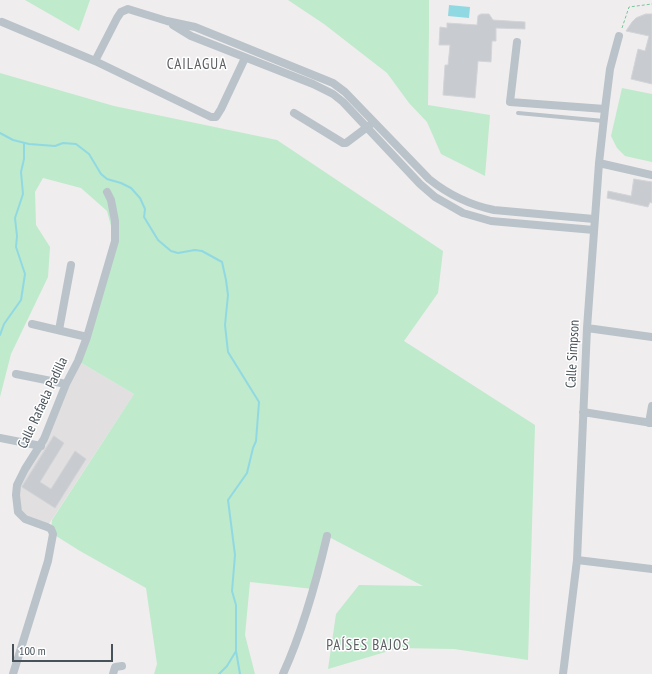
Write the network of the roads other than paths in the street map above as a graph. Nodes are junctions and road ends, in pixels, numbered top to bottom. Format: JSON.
{"nodes":[{"id":1,"x":2,"y":22,"type":"dead end"},
{"id":2,"x":619,"y":36,"type":"road end"},
{"id":3,"x":517,"y":42,"type":"dead end"},
{"id":4,"x":232,"y":48,"type":"junction"},
{"id":5,"x":245,"y":58,"type":"junction"},
{"id":6,"x":95,"y":61,"type":"junction"},
{"id":7,"x":605,"y":109,"type":"junction"},
{"id":8,"x":294,"y":113,"type":"dead end"},
{"id":9,"x":518,"y":113,"type":"dead end"},
{"id":10,"x":604,"y":120,"type":"junction"},
{"id":11,"x":374,"y":121,"type":"junction"},
{"id":12,"x":367,"y":127,"type":"junction"},
{"id":13,"x":599,"y":163,"type":"junction"},
{"id":14,"x":652,"y":175,"type":"edge"},
{"id":15,"x":107,"y":192,"type":"dead end"},
{"id":16,"x":520,"y":213,"type":"junction"},
{"id":17,"x":594,"y":220,"type":"junction"},
{"id":18,"x":520,"y":224,"type":"junction"},
{"id":19,"x":594,"y":230,"type":"junction"},
{"id":20,"x":71,"y":265,"type":"dead end"},
{"id":21,"x":32,"y":324,"type":"dead end"},
{"id":22,"x":587,"y":328,"type":"junction"},
{"id":23,"x":58,"y":330,"type":"junction"},
{"id":24,"x":87,"y":337,"type":"junction"},
{"id":25,"x":652,"y":337,"type":"edge"},
{"id":26,"x":16,"y":374,"type":"dead end"},
{"id":27,"x":66,"y":384,"type":"junction"},
{"id":28,"x":652,"y":406,"type":"edge"},
{"id":29,"x":583,"y":412,"type":"junction"},
{"id":30,"x":650,"y":423,"type":"edge"},
{"id":31,"x":0,"y":438,"type":"edge"},
{"id":32,"x":41,"y":446,"type":"junction"},
{"id":33,"x":326,"y":536,"type":"dead end"},
{"id":34,"x":577,"y":560,"type":"junction"},
{"id":35,"x":652,"y":569,"type":"edge"},
{"id":36,"x":122,"y":666,"type":"dead end"},
{"id":37,"x":13,"y":674,"type":"edge"},
{"id":38,"x":113,"y":674,"type":"edge"},
{"id":39,"x":283,"y":674,"type":"edge"},
{"id":40,"x":563,"y":674,"type":"edge"}],
"edges":[{"from":1,"to":6,"type":"street"},
{"from":2,"to":7,"type":"street","name":"Calle Simpson"},
{"from":3,"to":7,"type":"street"},
{"from":4,"to":5,"type":"street"},
{"from":4,"to":6,"type":"street"},
{"from":4,"to":11,"type":"street"},
{"from":5,"to":6,"type":"street"},
{"from":5,"to":12,"type":"street"},
{"from":7,"to":10,"type":"street","name":"Calle Simpson"},
{"from":8,"to":12,"type":"street"},
{"from":9,"to":10,"type":"lane"},
{"from":10,"to":13,"type":"street","name":"Calle Simpson"},
{"from":11,"to":12,"type":"street"},
{"from":11,"to":16,"type":"street"},
{"from":12,"to":18,"type":"street"},
{"from":13,"to":14,"type":"street"},
{"from":13,"to":17,"type":"street","name":"Calle Simpson"},
{"from":15,"to":24,"type":"street","name":"Calle Rafaela Padilla"},
{"from":16,"to":17,"type":"street"},
{"from":16,"to":18,"type":"street"},
{"from":17,"to":19,"type":"street","name":"Calle Simpson"},
{"from":18,"to":19,"type":"street"},
{"from":19,"to":22,"type":"street","name":"Calle Simpson"},
{"from":20,"to":23,"type":"street"},
{"from":21,"to":23,"type":"street"},
{"from":22,"to":25,"type":"street"},
{"from":22,"to":29,"type":"street","name":"Calle Simpson"},
{"from":23,"to":24,"type":"street"},
{"from":24,"to":27,"type":"street","name":"Calle Rafaela Padilla"},
{"from":26,"to":27,"type":"street"},
{"from":27,"to":32,"type":"street","name":"Calle Rafaela Padilla"},
{"from":28,"to":30,"type":"street"},
{"from":29,"to":30,"type":"street"},
{"from":29,"to":34,"type":"street","name":"Calle Simpson"},
{"from":31,"to":32,"type":"street"},
{"from":32,"to":37,"type":"street","name":"Calle Rafaela Padilla"},
{"from":33,"to":39,"type":"street"},
{"from":34,"to":35,"type":"street"},
{"from":34,"to":40,"type":"street","name":"Calle Simpson"},
{"from":36,"to":38,"type":"street"}]}
